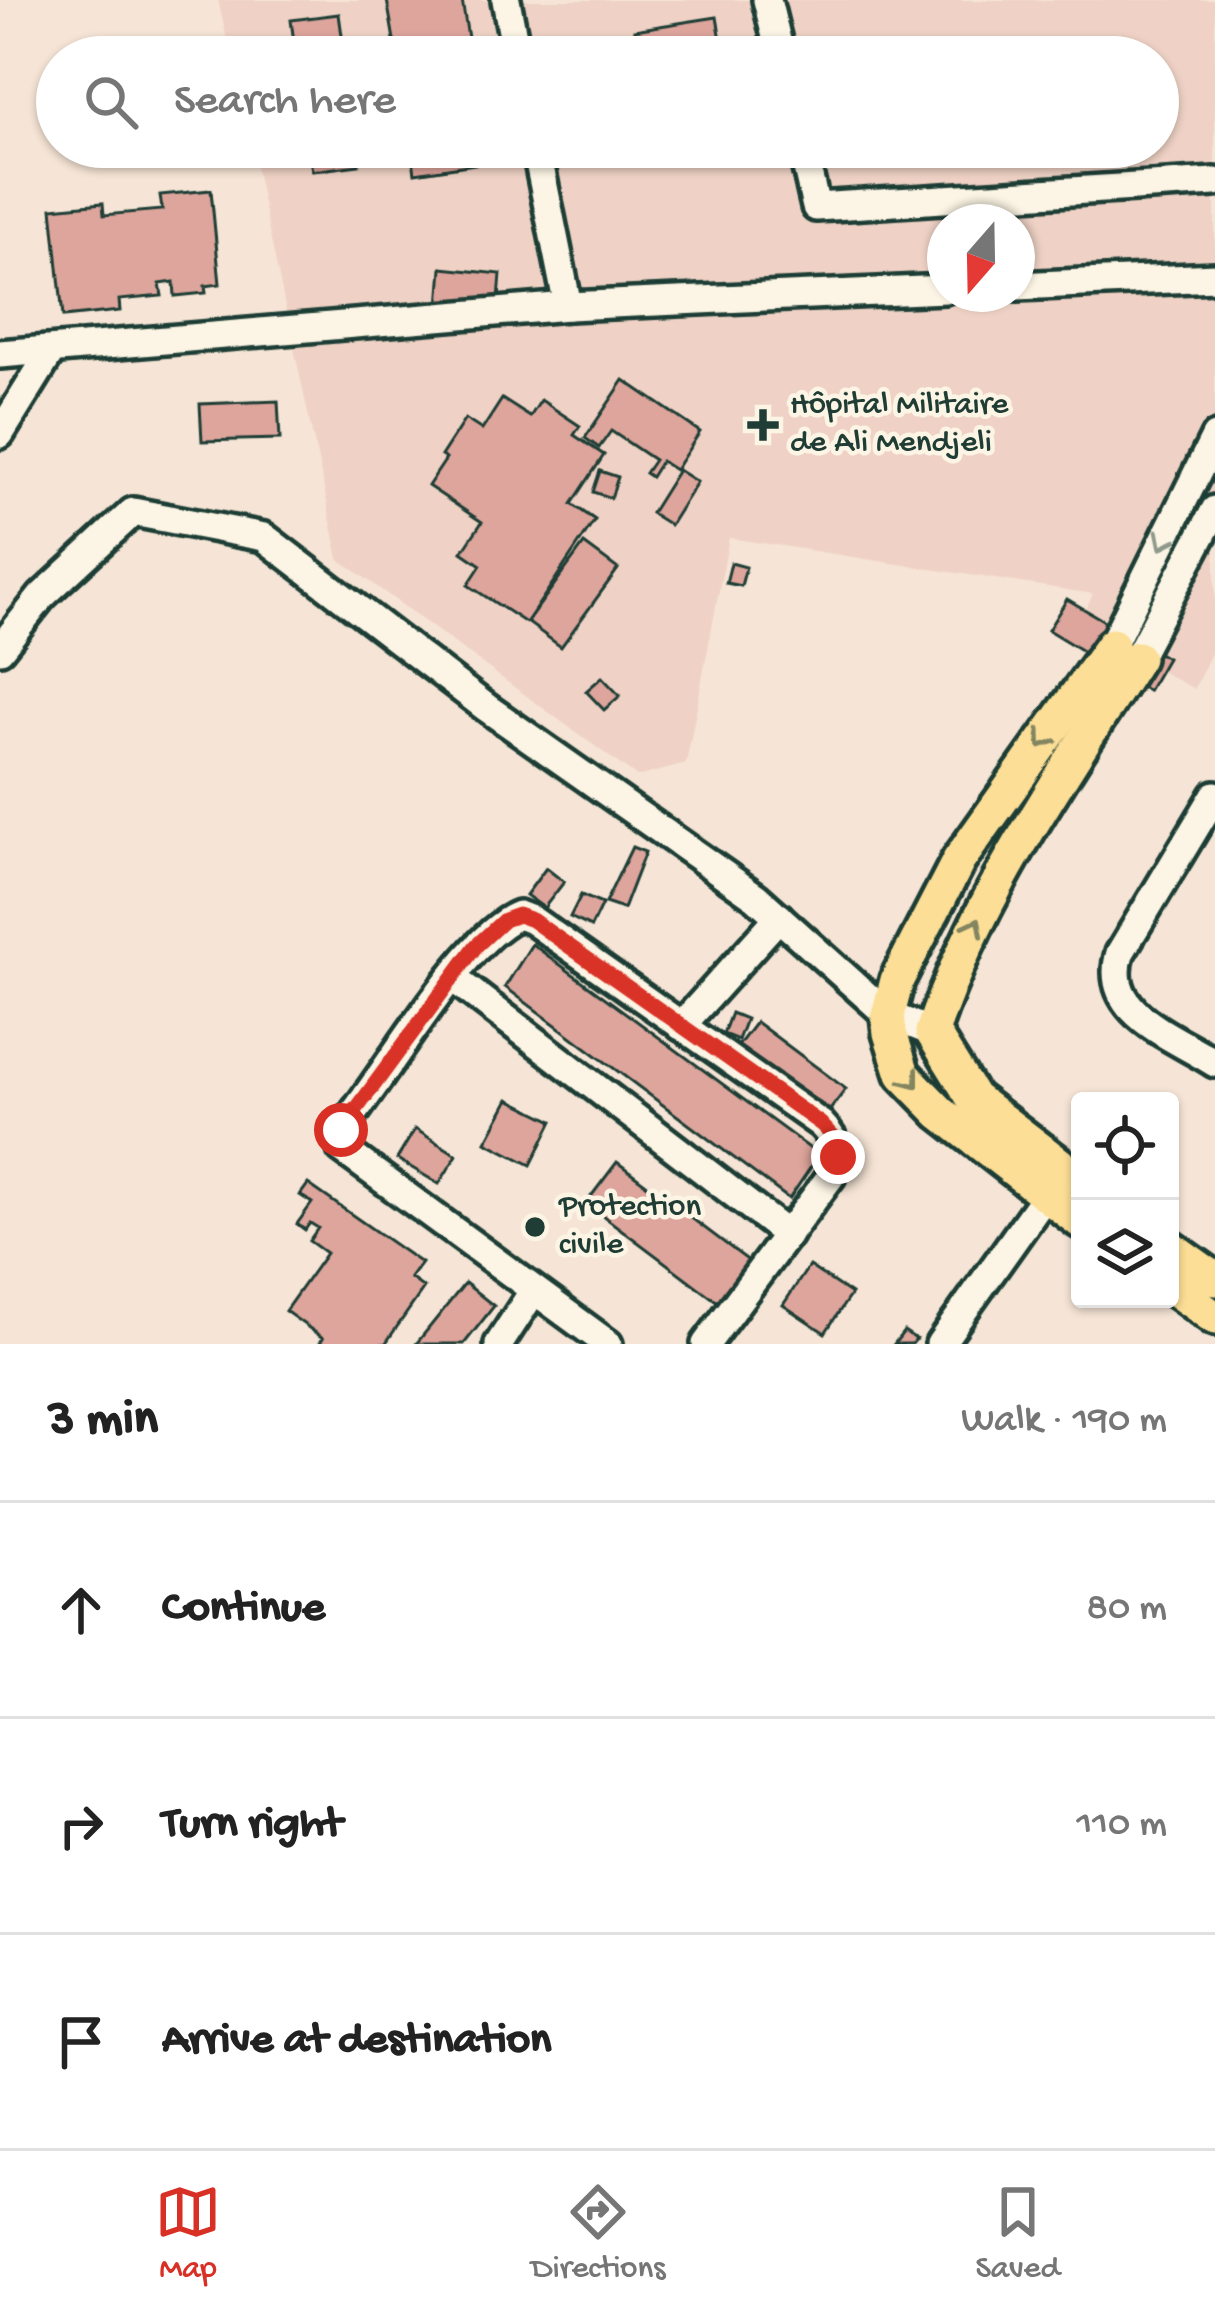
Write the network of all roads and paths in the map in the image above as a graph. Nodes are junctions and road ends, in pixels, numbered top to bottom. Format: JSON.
{"nodes":[{"id":1,"x":506,"y":0,"type":"edge"},
{"id":2,"x":767,"y":0,"type":"edge"},
{"id":3,"x":513,"y":36,"type":"edge"},
{"id":4,"x":776,"y":36,"type":"edge"},
{"id":5,"x":540,"y":168,"type":"edge"},
{"id":6,"x":807,"y":168,"type":"edge"},
{"id":7,"x":1215,"y":182,"type":"edge"},
{"id":8,"x":1215,"y":277,"type":"edge"},
{"id":9,"x":1035,"y":285,"type":"edge"},
{"id":10,"x":927,"y":291,"type":"edge"},
{"id":11,"x":568,"y":306,"type":"junction"},
{"id":12,"x":52,"y":350,"type":"junction"},
{"id":13,"x":0,"y":354,"type":"edge"},
{"id":14,"x":5,"y":417,"type":"edge"},
{"id":15,"x":1215,"y":437,"type":"edge"},
{"id":16,"x":1215,"y":510,"type":"edge"},
{"id":17,"x":0,"y":649,"type":"edge"},
{"id":18,"x":1124,"y":651,"type":"junction"},
{"id":19,"x":1215,"y":795,"type":"edge"},
{"id":20,"x":779,"y":917,"type":"junction"},
{"id":21,"x":452,"y":978,"type":"junction"},
{"id":22,"x":888,"y":1015,"type":"junction"},
{"id":23,"x":681,"y":1026,"type":"junction"},
{"id":24,"x":932,"y":1033,"type":"junction"},
{"id":25,"x":1215,"y":1063,"type":"edge"},
{"id":26,"x":1071,"y":1173,"type":"edge"},
{"id":27,"x":1046,"y":1196,"type":"junction"},
{"id":28,"x":1071,"y":1214,"type":"edge"},
{"id":29,"x":788,"y":1235,"type":"junction"},
{"id":30,"x":1179,"y":1253,"type":"edge"},
{"id":31,"x":1215,"y":1279,"type":"edge"},
{"id":32,"x":534,"y":1290,"type":"junction"},
{"id":33,"x":1179,"y":1292,"type":"edge"},
{"id":34,"x":1215,"y":1318,"type":"edge"},
{"id":35,"x":499,"y":1344,"type":"edge"},
{"id":36,"x":608,"y":1344,"type":"edge"},
{"id":37,"x":706,"y":1344,"type":"edge"},
{"id":38,"x":940,"y":1344,"type":"edge"}],
"edges":[{"from":1,"to":3,"type":"lane"},
{"from":2,"to":4,"type":"lane"},
{"from":5,"to":11,"type":"lane"},
{"from":6,"to":7,"type":"lane"},
{"from":8,"to":9,"type":"lane"},
{"from":10,"to":11,"type":"lane"},
{"from":11,"to":12,"type":"lane"},
{"from":12,"to":13,"type":"lane"},
{"from":12,"to":14,"type":"lane"},
{"from":15,"to":18,"type":"lane","one_way":true},
{"from":16,"to":18,"type":"lane"},
{"from":17,"to":20,"type":"lane"},
{"from":18,"to":22,"type":"main road","one_way":true},
{"from":24,"to":18,"type":"main road","one_way":true},
{"from":19,"to":25,"type":"lane"},
{"from":20,"to":22,"type":"lane"},
{"from":20,"to":23,"type":"lane"},
{"from":21,"to":23,"type":"lane"},
{"from":21,"to":29,"type":"lane"},
{"from":21,"to":32,"type":"lane"},
{"from":22,"to":24,"type":"lane"},
{"from":22,"to":27,"type":"main road","one_way":true},
{"from":23,"to":29,"type":"lane"},
{"from":24,"to":26,"type":"main road"},
{"from":27,"to":28,"type":"main road"},
{"from":27,"to":38,"type":"lane"},
{"from":29,"to":37,"type":"lane"},
{"from":30,"to":31,"type":"main road"},
{"from":32,"to":35,"type":"lane"},
{"from":32,"to":36,"type":"lane"},
{"from":33,"to":34,"type":"main road"}]}
